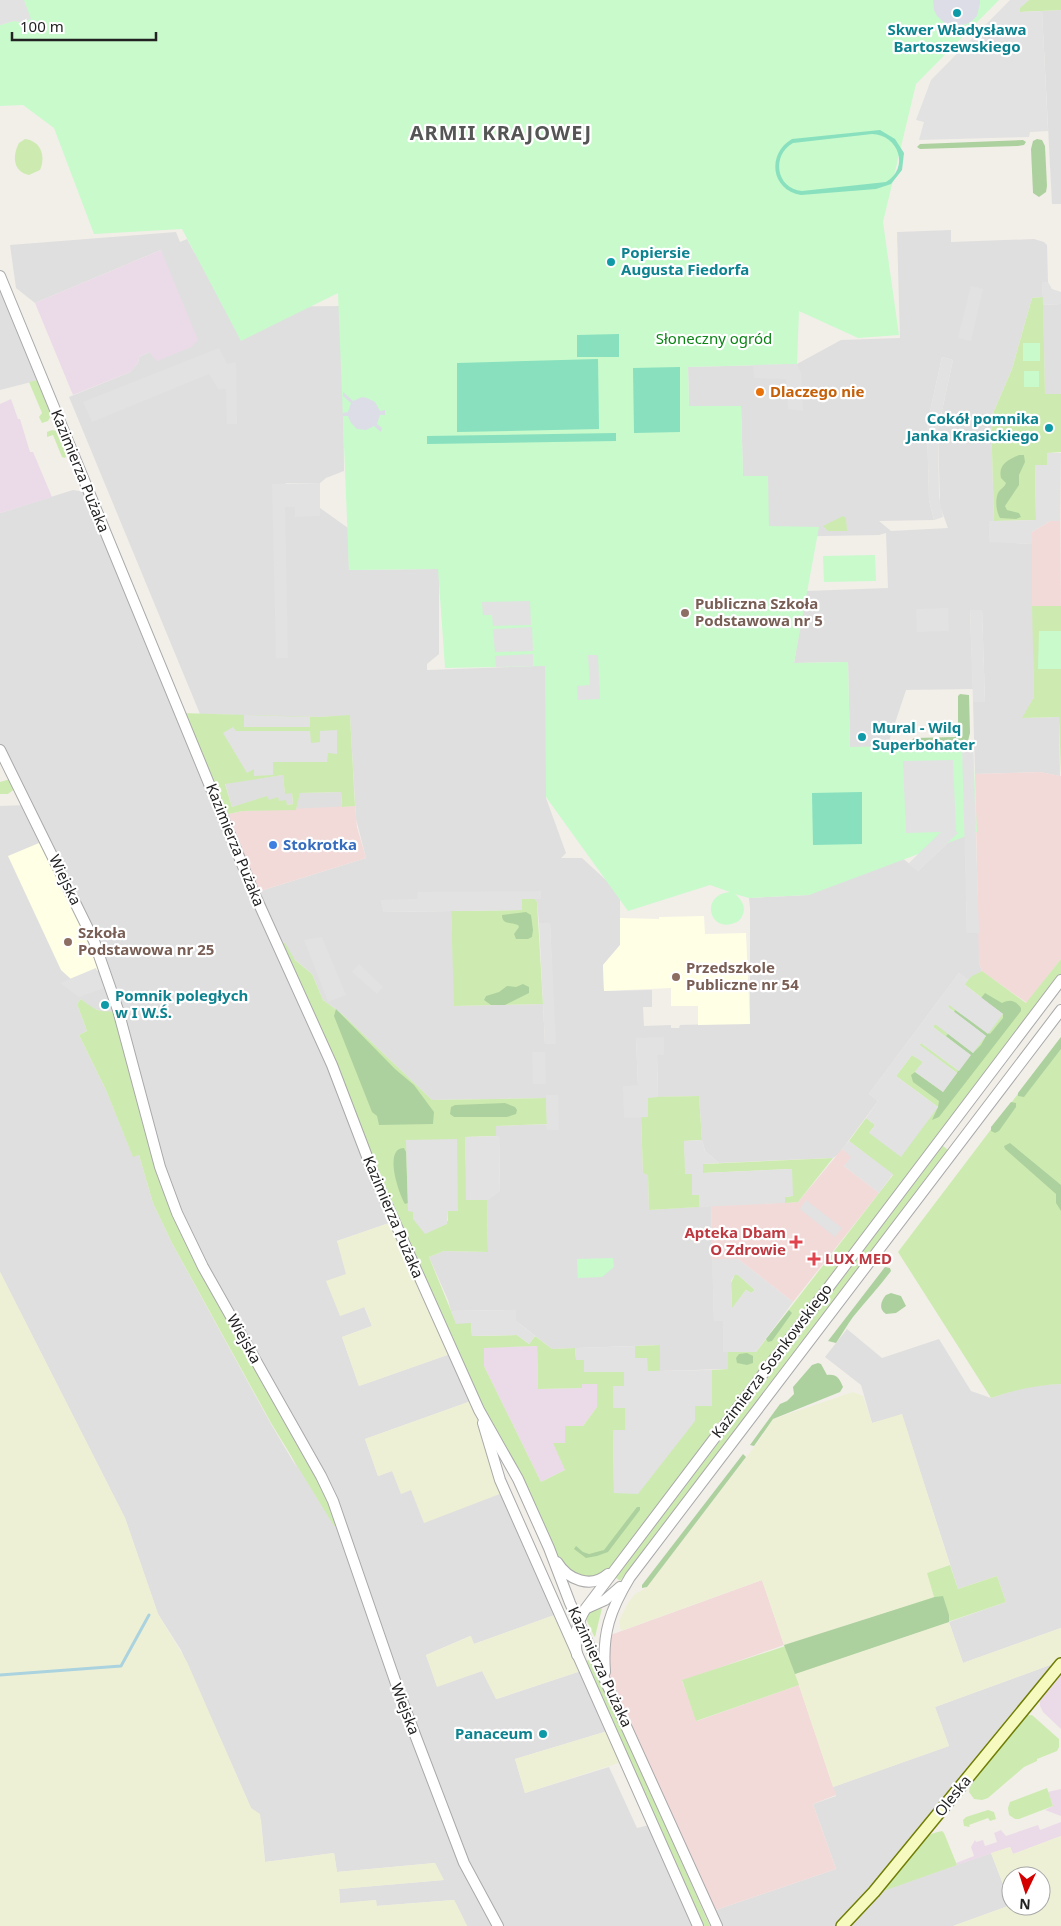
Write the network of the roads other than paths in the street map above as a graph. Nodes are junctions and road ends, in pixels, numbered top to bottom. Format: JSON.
{"nodes":[{"id":1,"x":0,"y":276,"type":"edge"},
{"id":2,"x":0,"y":750,"type":"edge"},
{"id":3,"x":1061,"y":980,"type":"edge"},
{"id":4,"x":1061,"y":1010,"type":"edge"},
{"id":5,"x":479,"y":1410,"type":"junction"},
{"id":6,"x":549,"y":1548,"type":"junction"},
{"id":7,"x":618,"y":1565,"type":"junction"},
{"id":8,"x":630,"y":1577,"type":"junction"},
{"id":9,"x":547,"y":1584,"type":"junction"},
{"id":10,"x":572,"y":1606,"type":"junction"},
{"id":11,"x":586,"y":1608,"type":"junction"},
{"id":12,"x":579,"y":1622,"type":"junction"},
{"id":13,"x":577,"y":1655,"type":"junction"},
{"id":14,"x":1061,"y":1664,"type":"edge"},
{"id":15,"x":605,"y":1678,"type":"junction"},
{"id":16,"x":498,"y":1926,"type":"edge"},
{"id":17,"x":698,"y":1926,"type":"edge"},
{"id":18,"x":716,"y":1926,"type":"edge"},
{"id":19,"x":842,"y":1926,"type":"edge"}],
"edges":[{"from":1,"to":5,"type":"street","name":"Kazimierza Pużaka"},
{"from":2,"to":16,"type":"street","name":"Wiejska"},
{"from":3,"to":7,"type":"street","name":"Kazimierza Sosnkowskiego"},
{"from":4,"to":8,"type":"street","name":"Kazimierza Sosnkowskiego"},
{"from":5,"to":6,"type":"street","name":"Kazimierza Pużaka"},
{"from":5,"to":9,"type":"street","name":"Kazimierza Pużaka"},
{"from":6,"to":7,"type":"street"},
{"from":6,"to":10,"type":"street","name":"Kazimierza Pużaka"},
{"from":7,"to":11,"type":"street","name":"Kazimierza Sosnkowskiego"},
{"from":8,"to":11,"type":"street"},
{"from":8,"to":15,"type":"street","name":"Kazimierza Sosnkowskiego"},
{"from":9,"to":10,"type":"street"},
{"from":9,"to":13,"type":"street","name":"Kazimierza Pużaka"},
{"from":10,"to":11,"type":"street"},
{"from":10,"to":12,"type":"street","name":"Kazimierza Pużaka"},
{"from":11,"to":12,"type":"street","name":"Kazimierza Sosnkowskiego"},
{"from":12,"to":13,"type":"street","name":"Kazimierza Sosnkowskiego"},
{"from":12,"to":15,"type":"street","name":"Kazimierza Pużaka"},
{"from":13,"to":17,"type":"street","name":"Kazimierza Pużaka"},
{"from":14,"to":19,"type":"main road","name":"Oleska"},
{"from":15,"to":18,"type":"street","name":"Kazimierza Pużaka"}]}
